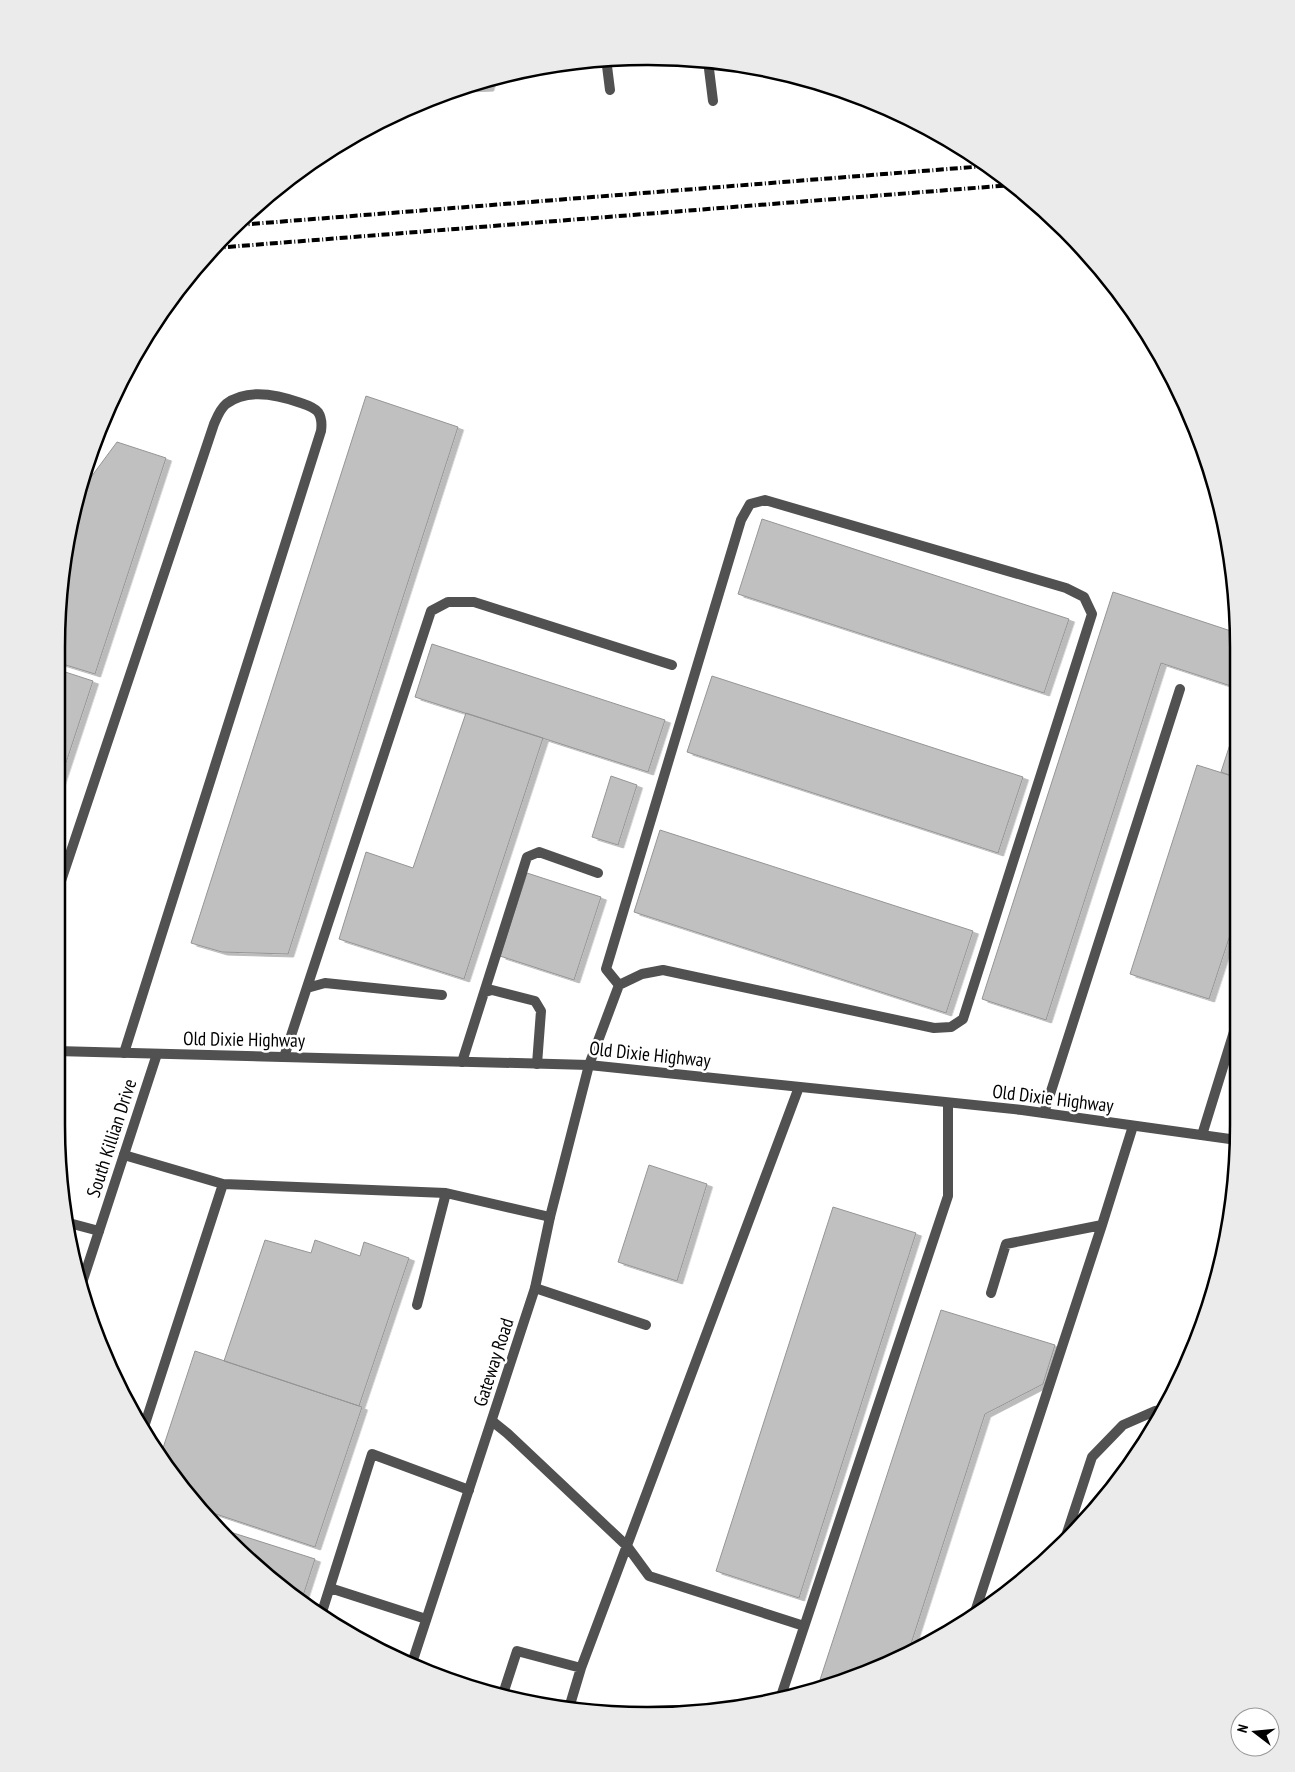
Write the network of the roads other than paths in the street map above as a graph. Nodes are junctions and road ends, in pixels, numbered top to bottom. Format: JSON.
{"nodes":[{"id":1,"x":607,"y":66,"type":"edge"},
{"id":2,"x":709,"y":68,"type":"edge"},
{"id":3,"x":610,"y":90,"type":"dead end"},
{"id":4,"x":713,"y":101,"type":"dead end"},
{"id":5,"x":672,"y":665,"type":"dead end"},
{"id":6,"x":1180,"y":689,"type":"dead end"},
{"id":7,"x":65,"y":869,"type":"edge"},
{"id":8,"x":598,"y":873,"type":"dead end"},
{"id":9,"x":620,"y":985,"type":"junction"},
{"id":10,"x":307,"y":988,"type":"junction"},
{"id":11,"x":484,"y":992,"type":"junction"},
{"id":12,"x":442,"y":995,"type":"dead end"},
{"id":13,"x":1230,"y":1042,"type":"edge"},
{"id":14,"x":65,"y":1051,"type":"edge"},
{"id":15,"x":124,"y":1053,"type":"junction"},
{"id":16,"x":156,"y":1054,"type":"junction"},
{"id":17,"x":284,"y":1057,"type":"junction"},
{"id":18,"x":462,"y":1062,"type":"junction"},
{"id":19,"x":537,"y":1064,"type":"junction"},
{"id":20,"x":589,"y":1065,"type":"junction"},
{"id":21,"x":799,"y":1087,"type":"junction"},
{"id":22,"x":948,"y":1103,"type":"junction"},
{"id":23,"x":1044,"y":1113,"type":"junction"},
{"id":24,"x":1133,"y":1126,"type":"junction"},
{"id":25,"x":1202,"y":1135,"type":"junction"},
{"id":26,"x":1230,"y":1139,"type":"edge"},
{"id":27,"x":124,"y":1155,"type":"junction"},
{"id":28,"x":222,"y":1184,"type":"junction"},
{"id":29,"x":446,"y":1193,"type":"junction"},
{"id":30,"x":550,"y":1217,"type":"junction"},
{"id":31,"x":74,"y":1224,"type":"edge"},
{"id":32,"x":1102,"y":1225,"type":"junction"},
{"id":33,"x":99,"y":1231,"type":"junction"},
{"id":34,"x":85,"y":1274,"type":"edge"},
{"id":35,"x":536,"y":1288,"type":"junction"},
{"id":36,"x":991,"y":1293,"type":"dead end"},
{"id":37,"x":417,"y":1305,"type":"dead end"},
{"id":38,"x":646,"y":1325,"type":"dead end"},
{"id":39,"x":1155,"y":1411,"type":"edge"},
{"id":40,"x":492,"y":1421,"type":"junction"},
{"id":41,"x":147,"y":1422,"type":"edge"},
{"id":42,"x":469,"y":1490,"type":"junction"},
{"id":43,"x":1070,"y":1525,"type":"edge"},
{"id":44,"x":627,"y":1546,"type":"junction"},
{"id":45,"x":330,"y":1588,"type":"junction"},
{"id":46,"x":977,"y":1604,"type":"edge"},
{"id":47,"x":323,"y":1608,"type":"edge"},
{"id":48,"x":426,"y":1619,"type":"junction"},
{"id":49,"x":804,"y":1626,"type":"junction"},
{"id":50,"x":414,"y":1658,"type":"edge"},
{"id":51,"x":581,"y":1668,"type":"junction"},
{"id":52,"x":505,"y":1689,"type":"edge"},
{"id":53,"x":783,"y":1691,"type":"edge"},
{"id":54,"x":571,"y":1702,"type":"edge"}],
"edges":[{"from":1,"to":3,"type":"street"},
{"from":2,"to":4,"type":"street"},
{"from":5,"to":10,"type":"street"},
{"from":6,"to":23,"type":"street"},
{"from":7,"to":15,"type":"street"},
{"from":8,"to":11,"type":"street"},
{"from":9,"to":9,"type":"street"},
{"from":9,"to":20,"type":"street","name":"Gateway Road"},
{"from":10,"to":12,"type":"street"},
{"from":10,"to":17,"type":"street"},
{"from":11,"to":18,"type":"street"},
{"from":11,"to":19,"type":"street"},
{"from":13,"to":25,"type":"street"},
{"from":14,"to":15,"type":"street","name":"Old Dixie Highway"},
{"from":15,"to":16,"type":"street","name":"Old Dixie Highway"},
{"from":16,"to":17,"type":"street","name":"Old Dixie Highway"},
{"from":16,"to":27,"type":"street","name":"South Killian Drive"},
{"from":17,"to":18,"type":"street","name":"Old Dixie Highway"},
{"from":18,"to":19,"type":"street","name":"Old Dixie Highway"},
{"from":19,"to":20,"type":"street","name":"Old Dixie Highway"},
{"from":20,"to":21,"type":"street","name":"Old Dixie Highway"},
{"from":20,"to":30,"type":"street","name":"Gateway Road"},
{"from":21,"to":22,"type":"street","name":"Old Dixie Highway"},
{"from":21,"to":44,"type":"street"},
{"from":22,"to":23,"type":"street","name":"Old Dixie Highway"},
{"from":22,"to":49,"type":"street"},
{"from":23,"to":24,"type":"street","name":"Old Dixie Highway"},
{"from":24,"to":25,"type":"street","name":"Old Dixie Highway"},
{"from":24,"to":32,"type":"street"},
{"from":25,"to":26,"type":"street","name":"Old Dixie Highway"},
{"from":27,"to":28,"type":"street"},
{"from":27,"to":33,"type":"street","name":"South Killian Drive"},
{"from":28,"to":29,"type":"street"},
{"from":28,"to":41,"type":"street"},
{"from":29,"to":30,"type":"street"},
{"from":29,"to":37,"type":"street"},
{"from":30,"to":35,"type":"street","name":"Gateway Road"},
{"from":31,"to":33,"type":"street"},
{"from":32,"to":36,"type":"street"},
{"from":32,"to":46,"type":"street"},
{"from":33,"to":34,"type":"street","name":"South Killian Drive"},
{"from":35,"to":38,"type":"street"},
{"from":35,"to":40,"type":"street","name":"Gateway Road"},
{"from":39,"to":43,"type":"street"},
{"from":40,"to":42,"type":"street","name":"Gateway Road"},
{"from":40,"to":44,"type":"street"},
{"from":42,"to":45,"type":"street"},
{"from":42,"to":48,"type":"street","name":"Gateway Road"},
{"from":44,"to":49,"type":"street"},
{"from":44,"to":51,"type":"street"},
{"from":45,"to":47,"type":"street"},
{"from":45,"to":48,"type":"street"},
{"from":48,"to":50,"type":"street","name":"Gateway Road"},
{"from":49,"to":53,"type":"street"},
{"from":51,"to":52,"type":"street"},
{"from":51,"to":54,"type":"street"}]}
